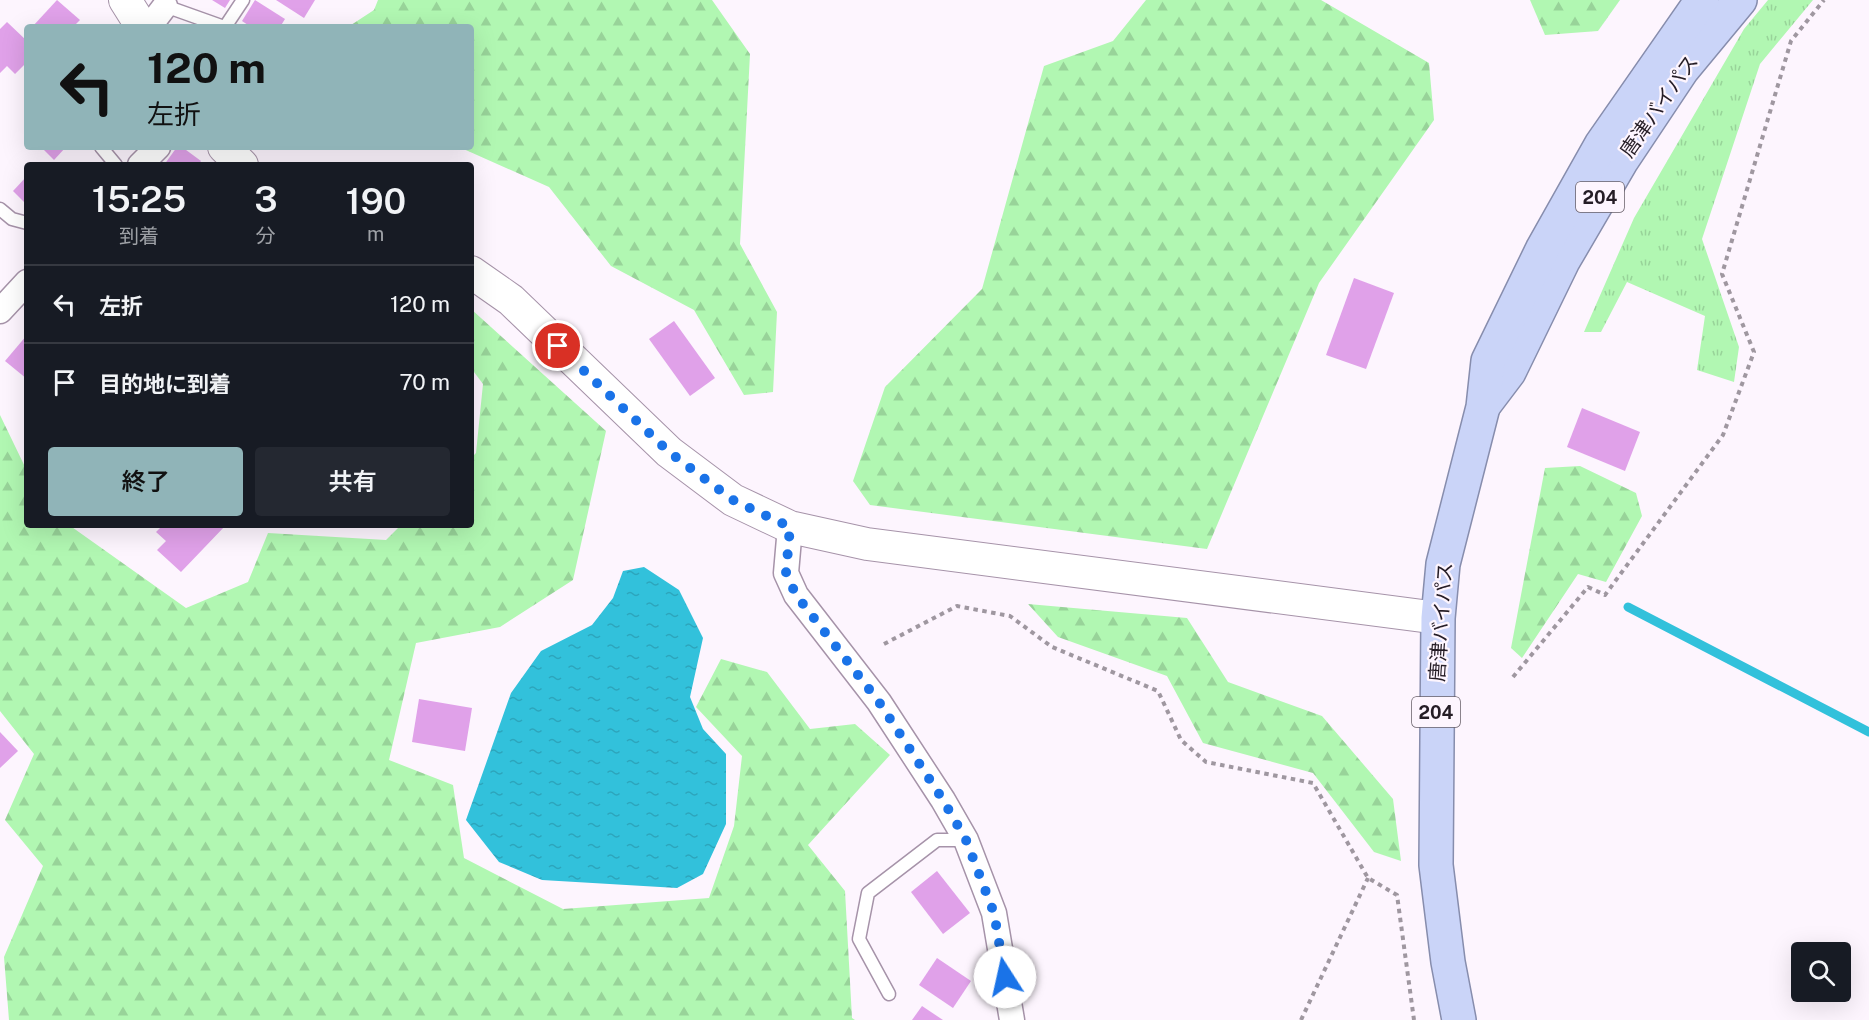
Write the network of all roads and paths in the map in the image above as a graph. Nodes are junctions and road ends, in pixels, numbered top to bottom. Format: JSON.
{"nodes":[{"id":1,"x":125,"y":0,"type":"edge"},
{"id":2,"x":243,"y":0,"type":"edge"},
{"id":3,"x":1702,"y":0,"type":"edge"},
{"id":4,"x":1740,"y":0,"type":"edge"},
{"id":5,"x":1824,"y":0,"type":"edge"},
{"id":6,"x":165,"y":6,"type":"joint"},
{"id":7,"x":140,"y":24,"type":"edge"},
{"id":8,"x":151,"y":24,"type":"edge"},
{"id":9,"x":216,"y":24,"type":"edge"},
{"id":10,"x":226,"y":24,"type":"edge"},
{"id":11,"x":104,"y":150,"type":"edge"},
{"id":12,"x":155,"y":150,"type":"edge"},
{"id":13,"x":227,"y":150,"type":"edge"},
{"id":14,"x":114,"y":162,"type":"edge"},
{"id":15,"x":143,"y":162,"type":"edge"},
{"id":16,"x":239,"y":162,"type":"edge"},
{"id":17,"x":0,"y":209,"type":"edge"},
{"id":18,"x":24,"y":222,"type":"edge"},
{"id":19,"x":474,"y":274,"type":"edge"},
{"id":20,"x":24,"y":285,"type":"edge"},
{"id":21,"x":0,"y":311,"type":"edge"},
{"id":22,"x":1483,"y":407,"type":"junction"},
{"id":23,"x":790,"y":527,"type":"junction"},
{"id":24,"x":1438,"y":618,"type":"junction"},
{"id":25,"x":884,"y":644,"type":"dead end"},
{"id":26,"x":1513,"y":677,"type":"dead end"},
{"id":27,"x":966,"y":840,"type":"junction"},
{"id":28,"x":1368,"y":878,"type":"junction"},
{"id":29,"x":889,"y":994,"type":"dead end"},
{"id":30,"x":1012,"y":1020,"type":"edge"},
{"id":31,"x":1301,"y":1020,"type":"edge"},
{"id":32,"x":1414,"y":1020,"type":"edge"},
{"id":33,"x":1460,"y":1020,"type":"edge"}],
"edges":[{"from":1,"to":7,"type":"street"},
{"from":2,"to":10,"type":"lane"},
{"from":3,"to":22,"type":"highway","name":"唐津バイパス","number":"204"},
{"from":4,"to":22,"type":"highway","name":"唐津バイパス","number":"204"},
{"from":5,"to":26,"type":"path"},
{"from":6,"to":8,"type":"street"},
{"from":6,"to":9,"type":"lane"},
{"from":11,"to":14,"type":"lane"},
{"from":12,"to":15,"type":"street"},
{"from":13,"to":16,"type":"street"},
{"from":17,"to":18,"type":"lane"},
{"from":19,"to":23,"type":"street"},
{"from":20,"to":21,"type":"street"},
{"from":22,"to":24,"type":"highway","name":"唐津バイパス","number":"204"},
{"from":23,"to":24,"type":"street"},
{"from":23,"to":27,"type":"street"},
{"from":24,"to":33,"type":"highway","name":"唐津バイパス","number":"204"},
{"from":25,"to":28,"type":"path"},
{"from":27,"to":29,"type":"lane"},
{"from":27,"to":30,"type":"street"},
{"from":28,"to":31,"type":"path"},
{"from":28,"to":32,"type":"path"}]}
